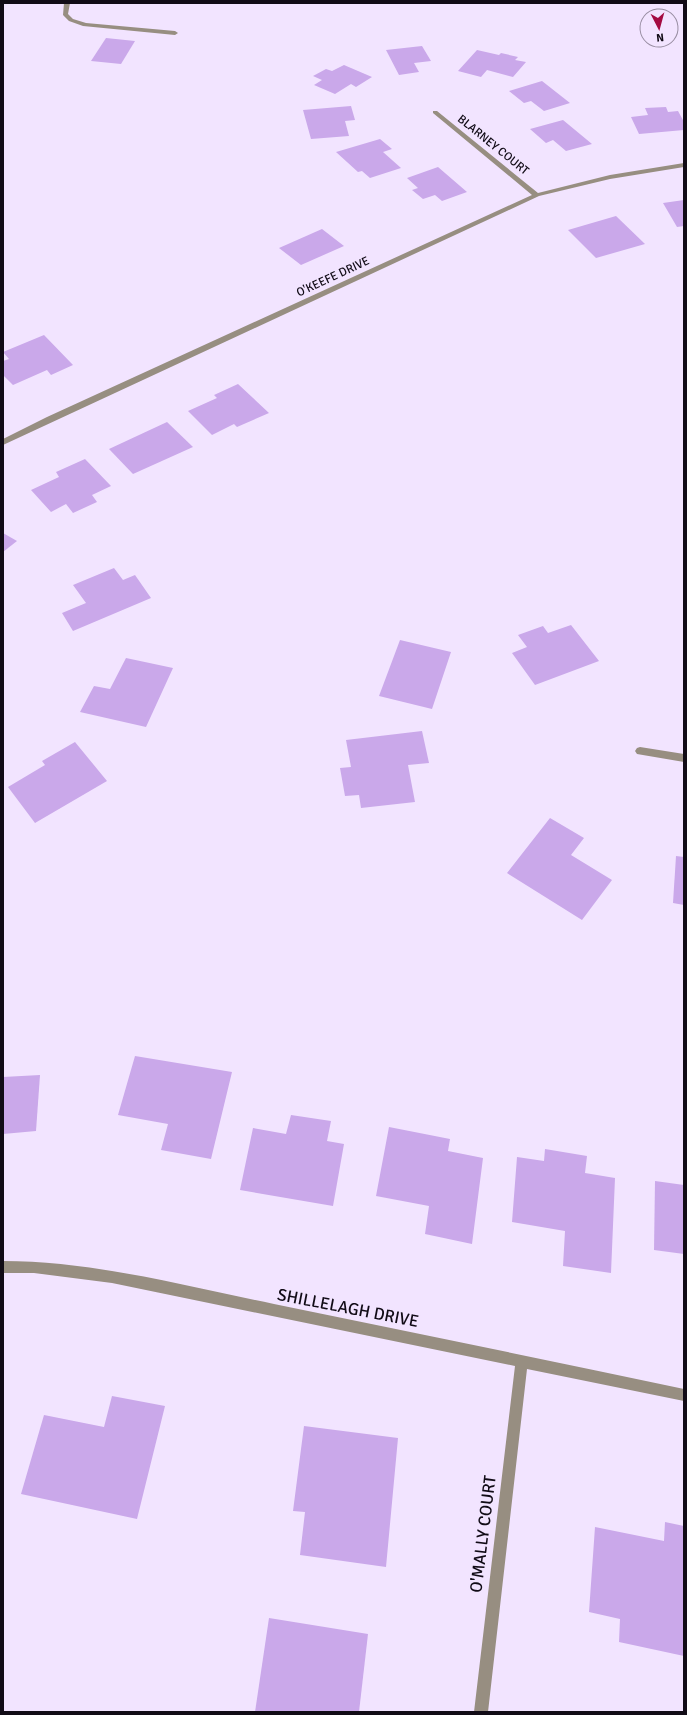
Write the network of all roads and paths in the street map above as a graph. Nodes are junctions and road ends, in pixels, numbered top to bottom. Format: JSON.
{"nodes":[{"id":1,"x":67,"y":3,"type":"edge"},
{"id":2,"x":176,"y":33,"type":"dead end"},
{"id":3,"x":435,"y":112,"type":"dead end"},
{"id":4,"x":684,"y":165,"type":"edge"},
{"id":5,"x":537,"y":195,"type":"junction"},
{"id":6,"x":3,"y":442,"type":"edge"},
{"id":7,"x":640,"y":751,"type":"dead end"},
{"id":8,"x":684,"y":758,"type":"edge"},
{"id":9,"x":3,"y":1267,"type":"edge"},
{"id":10,"x":522,"y":1361,"type":"junction"},
{"id":11,"x":684,"y":1394,"type":"edge"},
{"id":12,"x":481,"y":1712,"type":"edge"}],
"edges":[{"from":1,"to":2,"type":"street"},
{"from":3,"to":5,"type":"street","name":"BLARNEY COURT"},
{"from":4,"to":5,"type":"street","name":"O'KEEFE DRIVE"},
{"from":5,"to":6,"type":"street","name":"O'KEEFE DRIVE"},
{"from":7,"to":8,"type":"street"},
{"from":9,"to":10,"type":"street","name":"SHILLELAGH DRIVE"},
{"from":10,"to":11,"type":"street","name":"SHILLELAGH DRIVE"},
{"from":10,"to":12,"type":"street","name":"O'MALLY COURT"}]}
